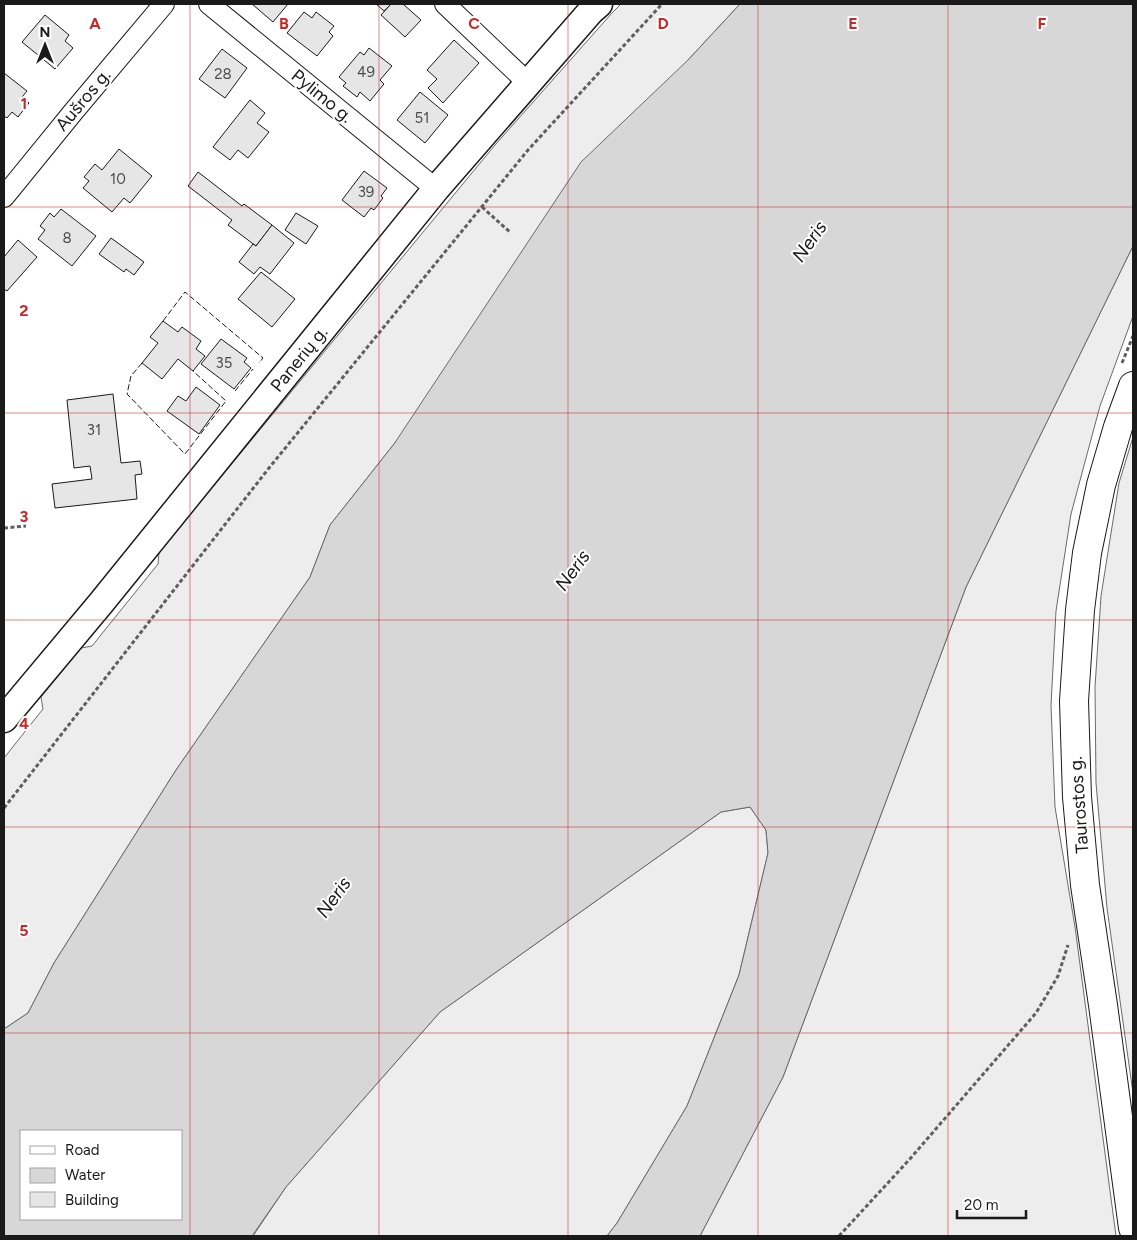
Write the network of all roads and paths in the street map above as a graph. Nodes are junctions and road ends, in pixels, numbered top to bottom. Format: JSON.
{"nodes":[{"id":1,"x":164,"y":4,"type":"edge"},
{"id":2,"x":209,"y":4,"type":"edge"},
{"id":3,"x":445,"y":4,"type":"edge"},
{"id":4,"x":599,"y":4,"type":"edge"},
{"id":5,"x":662,"y":4,"type":"edge"},
{"id":6,"x":528,"y":83,"type":"junction"},
{"id":7,"x":436,"y":189,"type":"junction"},
{"id":8,"x":4,"y":197,"type":"edge"},
{"id":9,"x":482,"y":207,"type":"junction"},
{"id":10,"x":511,"y":233,"type":"dead end"},
{"id":11,"x":1133,"y":336,"type":"edge"},
{"id":12,"x":1128,"y":374,"type":"edge"},
{"id":13,"x":26,"y":526,"type":"dead end"},
{"id":14,"x":4,"y":528,"type":"edge"},
{"id":15,"x":4,"y":719,"type":"edge"},
{"id":16,"x":4,"y":808,"type":"edge"},
{"id":17,"x":1068,"y":945,"type":"dead end"},
{"id":18,"x":1133,"y":1228,"type":"edge"},
{"id":19,"x":839,"y":1236,"type":"edge"}],
"edges":[{"from":1,"to":8,"type":"street","name":"Aušros g."},
{"from":2,"to":7,"type":"street","name":"Pylimo g."},
{"from":3,"to":6,"type":"street"},
{"from":4,"to":6,"type":"street","name":"Panerių g."},
{"from":5,"to":9,"type":"path"},
{"from":6,"to":7,"type":"street","name":"Panerių g."},
{"from":7,"to":15,"type":"street","name":"Panerių g."},
{"from":9,"to":10,"type":"path"},
{"from":9,"to":16,"type":"path"},
{"from":11,"to":12,"type":"path"},
{"from":12,"to":18,"type":"highway","name":"Taurostos g."},
{"from":13,"to":14,"type":"path"},
{"from":17,"to":19,"type":"path"}]}
